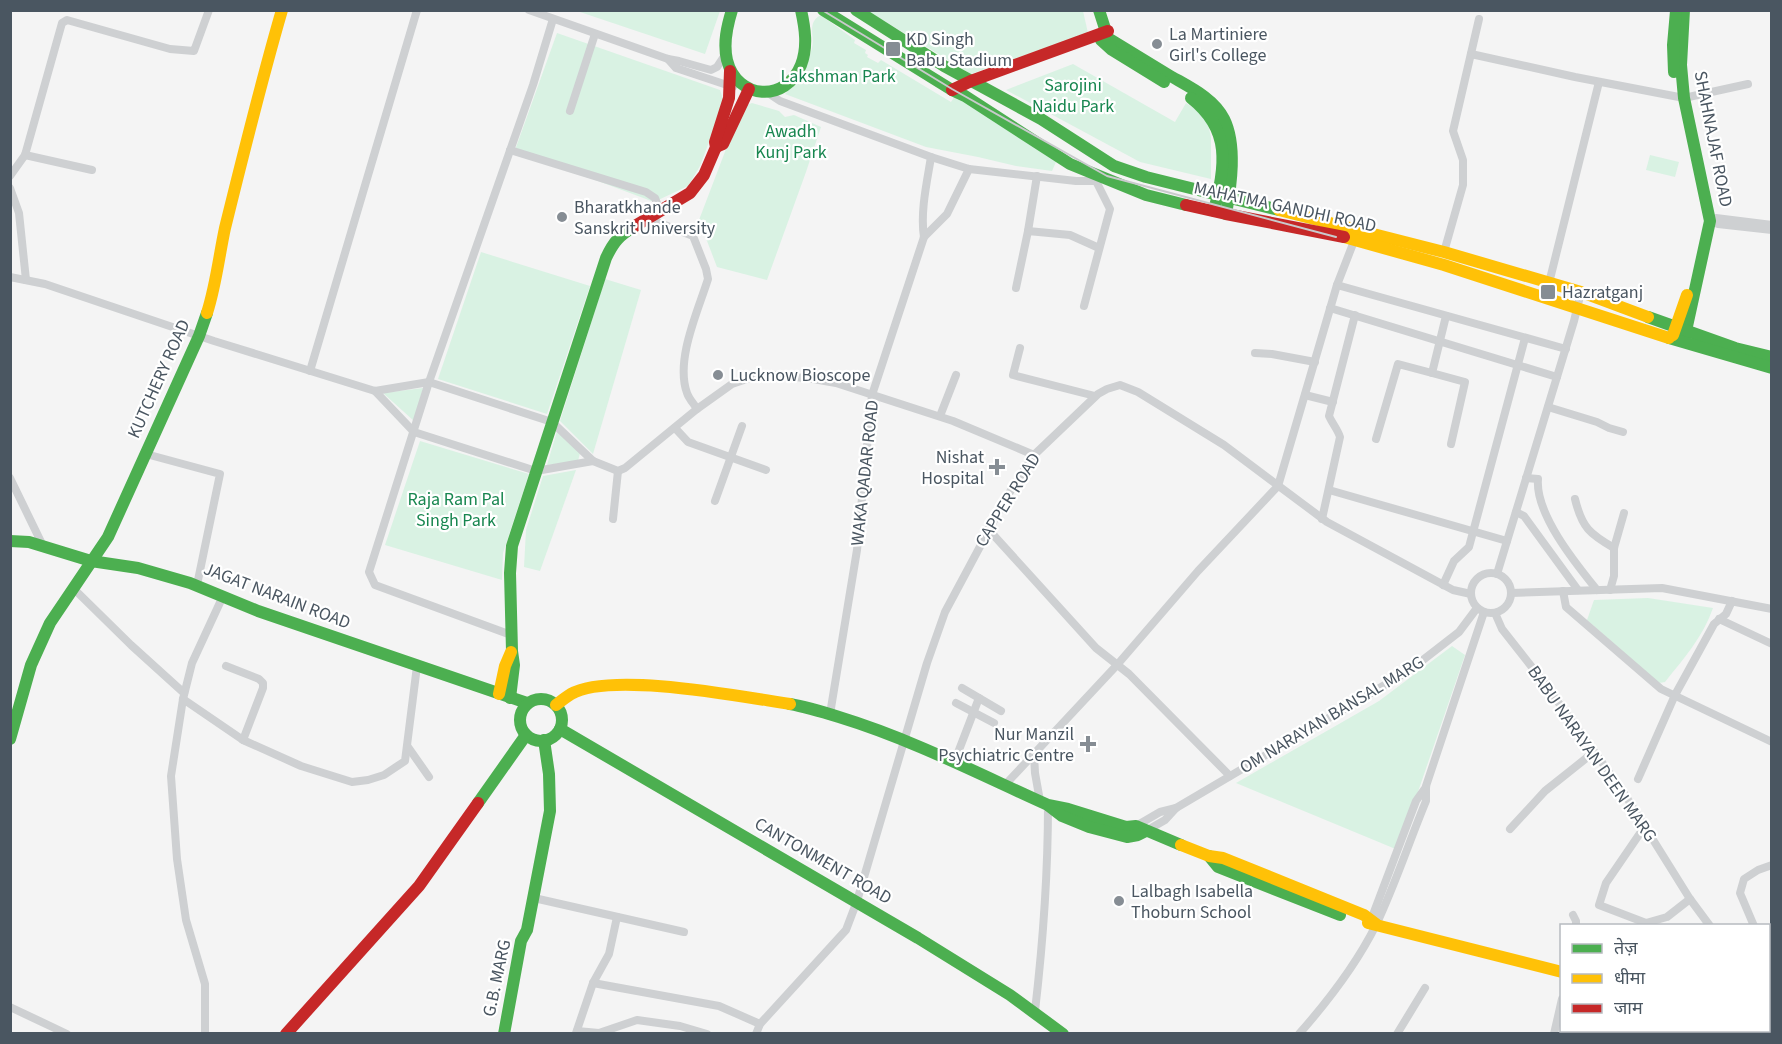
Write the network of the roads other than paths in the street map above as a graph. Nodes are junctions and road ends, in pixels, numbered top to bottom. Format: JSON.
{"nodes":[{"id":1,"x":210,"y":10,"type":"edge"},
{"id":2,"x":282,"y":10,"type":"edge"},
{"id":3,"x":417,"y":10,"type":"edge"},
{"id":4,"x":530,"y":10,"type":"edge"},
{"id":5,"x":732,"y":10,"type":"edge"},
{"id":6,"x":823,"y":10,"type":"edge"},
{"id":7,"x":856,"y":10,"type":"edge"},
{"id":8,"x":1090,"y":10,"type":"edge"},
{"id":9,"x":1099,"y":10,"type":"edge"},
{"id":10,"x":1676,"y":10,"type":"edge"},
{"id":11,"x":1684,"y":10,"type":"edge"},
{"id":12,"x":805,"y":13,"type":"edge"},
{"id":13,"x":553,"y":19,"type":"junction"},
{"id":14,"x":1479,"y":19,"type":"dead end"},
{"id":15,"x":595,"y":34,"type":"junction"},
{"id":16,"x":1103,"y":36,"type":"junction"},
{"id":17,"x":725,"y":54,"type":"junction"},
{"id":18,"x":1471,"y":54,"type":"junction"},
{"id":19,"x":668,"y":59,"type":"junction"},
{"id":20,"x":730,"y":71,"type":"junction"},
{"id":21,"x":971,"y":81,"type":"junction"},
{"id":22,"x":1599,"y":82,"type":"junction"},
{"id":23,"x":1748,"y":84,"type":"dead end"},
{"id":24,"x":984,"y":86,"type":"junction"},
{"id":25,"x":731,"y":87,"type":"junction"},
{"id":26,"x":747,"y":88,"type":"junction"},
{"id":27,"x":952,"y":90,"type":"junction"},
{"id":28,"x":768,"y":93,"type":"junction"},
{"id":29,"x":965,"y":96,"type":"junction"},
{"id":30,"x":1680,"y":97,"type":"junction"},
{"id":31,"x":570,"y":111,"type":"dead end"},
{"id":32,"x":716,"y":147,"type":"junction"},
{"id":33,"x":510,"y":150,"type":"junction"},
{"id":34,"x":25,"y":155,"type":"junction"},
{"id":35,"x":931,"y":157,"type":"junction"},
{"id":36,"x":1114,"y":166,"type":"junction"},
{"id":37,"x":969,"y":169,"type":"junction"},
{"id":38,"x":92,"y":170,"type":"dead end"},
{"id":39,"x":10,"y":176,"type":"edge"},
{"id":40,"x":1037,"y":176,"type":"junction"},
{"id":41,"x":1099,"y":179,"type":"junction"},
{"id":42,"x":10,"y":188,"type":"edge"},
{"id":43,"x":1224,"y":196,"type":"junction"},
{"id":44,"x":660,"y":211,"type":"junction"},
{"id":45,"x":1220,"y":212,"type":"junction"},
{"id":46,"x":647,"y":218,"type":"junction"},
{"id":47,"x":1706,"y":222,"type":"junction"},
{"id":48,"x":1772,"y":228,"type":"edge"},
{"id":49,"x":1028,"y":231,"type":"junction"},
{"id":50,"x":1357,"y":235,"type":"junction"},
{"id":51,"x":924,"y":237,"type":"junction"},
{"id":52,"x":1100,"y":248,"type":"junction"},
{"id":53,"x":1444,"y":252,"type":"junction"},
{"id":54,"x":10,"y":277,"type":"edge"},
{"id":55,"x":26,"y":280,"type":"junction"},
{"id":56,"x":1549,"y":283,"type":"junction"},
{"id":57,"x":1337,"y":285,"type":"junction"},
{"id":58,"x":1016,"y":288,"type":"dead end"},
{"id":59,"x":1581,"y":292,"type":"junction"},
{"id":60,"x":1084,"y":306,"type":"dead end"},
{"id":61,"x":1330,"y":308,"type":"junction"},
{"id":62,"x":1577,"y":309,"type":"junction"},
{"id":63,"x":1355,"y":315,"type":"junction"},
{"id":64,"x":1446,"y":316,"type":"junction"},
{"id":65,"x":1679,"y":335,"type":"junction"},
{"id":66,"x":199,"y":336,"type":"junction"},
{"id":67,"x":1525,"y":338,"type":"junction"},
{"id":68,"x":1440,"y":342,"type":"junction"},
{"id":69,"x":1020,"y":348,"type":"dead end"},
{"id":70,"x":1566,"y":349,"type":"junction"},
{"id":71,"x":1255,"y":353,"type":"dead end"},
{"id":72,"x":1772,"y":357,"type":"edge"},
{"id":73,"x":1314,"y":362,"type":"junction"},
{"id":74,"x":1518,"y":366,"type":"junction"},
{"id":75,"x":1772,"y":368,"type":"edge"},
{"id":76,"x":310,"y":371,"type":"junction"},
{"id":77,"x":1432,"y":373,"type":"junction"},
{"id":78,"x":956,"y":375,"type":"dead end"},
{"id":79,"x":1557,"y":377,"type":"junction"},
{"id":80,"x":429,"y":382,"type":"junction"},
{"id":81,"x":375,"y":391,"type":"junction"},
{"id":82,"x":872,"y":395,"type":"junction"},
{"id":83,"x":1305,"y":395,"type":"junction"},
{"id":84,"x":1095,"y":396,"type":"junction"},
{"id":85,"x":1333,"y":402,"type":"junction"},
{"id":86,"x":1548,"y":407,"type":"junction"},
{"id":87,"x":697,"y":409,"type":"junction"},
{"id":88,"x":940,"y":416,"type":"junction"},
{"id":89,"x":552,"y":422,"type":"junction"},
{"id":90,"x":742,"y":426,"type":"dead end"},
{"id":91,"x":675,"y":428,"type":"junction"},
{"id":92,"x":414,"y":432,"type":"junction"},
{"id":93,"x":1623,"y":432,"type":"dead end"},
{"id":94,"x":1376,"y":438,"type":"dead end"},
{"id":95,"x":1451,"y":444,"type":"dead end"},
{"id":96,"x":146,"y":454,"type":"junction"},
{"id":97,"x":1034,"y":454,"type":"junction"},
{"id":98,"x":730,"y":458,"type":"junction"},
{"id":99,"x":592,"y":461,"type":"junction"},
{"id":100,"x":766,"y":470,"type":"dead end"},
{"id":101,"x":536,"y":471,"type":"junction"},
{"id":102,"x":618,"y":471,"type":"junction"},
{"id":103,"x":10,"y":478,"type":"edge"},
{"id":104,"x":1526,"y":478,"type":"junction"},
{"id":105,"x":1278,"y":486,"type":"junction"},
{"id":106,"x":1329,"y":490,"type":"junction"},
{"id":107,"x":1575,"y":499,"type":"dead end"},
{"id":108,"x":715,"y":501,"type":"dead end"},
{"id":109,"x":1516,"y":512,"type":"junction"},
{"id":110,"x":1624,"y":513,"type":"dead end"},
{"id":111,"x":613,"y":519,"type":"dead end"},
{"id":112,"x":1322,"y":519,"type":"junction"},
{"id":113,"x":988,"y":529,"type":"junction"},
{"id":114,"x":1473,"y":531,"type":"junction"},
{"id":115,"x":10,"y":541,"type":"edge"},
{"id":116,"x":1508,"y":541,"type":"junction"},
{"id":117,"x":42,"y":546,"type":"junction"},
{"id":118,"x":1614,"y":548,"type":"junction"},
{"id":119,"x":92,"y":561,"type":"junction"},
{"id":120,"x":1497,"y":574,"type":"junction"},
{"id":121,"x":197,"y":585,"type":"junction"},
{"id":122,"x":1443,"y":585,"type":"junction"},
{"id":123,"x":73,"y":588,"type":"junction"},
{"id":124,"x":1578,"y":590,"type":"junction"},
{"id":125,"x":1597,"y":590,"type":"junction"},
{"id":126,"x":1610,"y":590,"type":"junction"},
{"id":127,"x":1563,"y":591,"type":"junction"},
{"id":128,"x":1511,"y":593,"type":"junction"},
{"id":129,"x":1471,"y":594,"type":"junction"},
{"id":130,"x":223,"y":596,"type":"junction"},
{"id":131,"x":1732,"y":601,"type":"junction"},
{"id":132,"x":1772,"y":609,"type":"edge"},
{"id":133,"x":1481,"y":610,"type":"junction"},
{"id":134,"x":1495,"y":613,"type":"junction"},
{"id":135,"x":1719,"y":620,"type":"junction"},
{"id":136,"x":512,"y":635,"type":"junction"},
{"id":137,"x":1772,"y":644,"type":"edge"},
{"id":138,"x":1117,"y":665,"type":"junction"},
{"id":139,"x":226,"y":666,"type":"dead end"},
{"id":140,"x":417,"y":666,"type":"junction"},
{"id":141,"x":962,"y":688,"type":"dead end"},
{"id":142,"x":184,"y":696,"type":"junction"},
{"id":143,"x":505,"y":696,"type":"junction"},
{"id":144,"x":1675,"y":696,"type":"junction"},
{"id":145,"x":979,"y":698,"type":"junction"},
{"id":146,"x":527,"y":703,"type":"junction"},
{"id":147,"x":956,"y":703,"type":"dead end"},
{"id":148,"x":556,"y":705,"type":"junction"},
{"id":149,"x":1001,"y":711,"type":"dead end"},
{"id":150,"x":974,"y":712,"type":"junction"},
{"id":151,"x":830,"y":714,"type":"junction"},
{"id":152,"x":994,"y":723,"type":"dead end"},
{"id":153,"x":560,"y":729,"type":"junction"},
{"id":154,"x":526,"y":735,"type":"junction"},
{"id":155,"x":10,"y":739,"type":"edge"},
{"id":156,"x":243,"y":740,"type":"junction"},
{"id":157,"x":544,"y":740,"type":"junction"},
{"id":158,"x":905,"y":741,"type":"junction"},
{"id":159,"x":1772,"y":742,"type":"edge"},
{"id":160,"x":408,"y":747,"type":"junction"},
{"id":161,"x":1594,"y":752,"type":"junction"},
{"id":162,"x":1034,"y":754,"type":"junction"},
{"id":163,"x":954,"y":763,"type":"junction"},
{"id":164,"x":429,"y":777,"type":"dead end"},
{"id":165,"x":1230,"y":777,"type":"junction"},
{"id":166,"x":1638,"y":779,"type":"dead end"},
{"id":167,"x":1004,"y":786,"type":"junction"},
{"id":168,"x":1044,"y":803,"type":"junction"},
{"id":169,"x":1645,"y":826,"type":"junction"},
{"id":170,"x":1141,"y":828,"type":"junction"},
{"id":171,"x":1510,"y":829,"type":"dead end"},
{"id":172,"x":1772,"y":865,"type":"edge"},
{"id":173,"x":534,"y":898,"type":"junction"},
{"id":174,"x":1690,"y":899,"type":"junction"},
{"id":175,"x":857,"y":901,"type":"junction"},
{"id":176,"x":1573,"y":915,"type":"dead end"},
{"id":177,"x":617,"y":917,"type":"junction"},
{"id":178,"x":1373,"y":922,"type":"junction"},
{"id":179,"x":1576,"y":924,"type":"edge"},
{"id":180,"x":1709,"y":924,"type":"edge"},
{"id":181,"x":1753,"y":924,"type":"edge"},
{"id":182,"x":527,"y":930,"type":"junction"},
{"id":183,"x":684,"y":932,"type":"dead end"},
{"id":184,"x":1409,"y":935,"type":"junction"},
{"id":185,"x":1560,"y":971,"type":"edge"},
{"id":186,"x":1560,"y":979,"type":"edge"},
{"id":187,"x":593,"y":983,"type":"junction"},
{"id":188,"x":1425,"y":988,"type":"dead end"},
{"id":189,"x":10,"y":1007,"type":"edge"},
{"id":190,"x":1560,"y":1008,"type":"edge"},
{"id":191,"x":1035,"y":1011,"type":"junction"},
{"id":192,"x":760,"y":1024,"type":"junction"},
{"id":193,"x":576,"y":1032,"type":"edge"},
{"id":194,"x":67,"y":1034,"type":"edge"},
{"id":195,"x":206,"y":1034,"type":"edge"},
{"id":196,"x":286,"y":1034,"type":"edge"},
{"id":197,"x":504,"y":1034,"type":"edge"},
{"id":198,"x":511,"y":1034,"type":"edge"},
{"id":199,"x":707,"y":1034,"type":"edge"},
{"id":200,"x":756,"y":1034,"type":"edge"},
{"id":201,"x":1063,"y":1034,"type":"edge"},
{"id":202,"x":1299,"y":1034,"type":"edge"},
{"id":203,"x":1397,"y":1034,"type":"edge"},
{"id":204,"x":1554,"y":1034,"type":"edge"}],
"edges":[{"from":1,"to":34,"type":"street"},
{"from":2,"to":66,"type":"street","name":"KUTCHERY ROAD"},
{"from":3,"to":76,"type":"street"},
{"from":4,"to":13,"type":"street"},
{"from":5,"to":17,"type":"street"},
{"from":6,"to":27,"type":"street","name":"MAHATMA GANDHI ROAD"},
{"from":7,"to":21,"type":"street","name":"MAHATMA GANDHI ROAD"},
{"from":8,"to":16,"type":"street"},
{"from":9,"to":16,"type":"street"},
{"from":10,"to":30,"type":"street"},
{"from":11,"to":30,"type":"street","name":"SHAHNAJAF ROAD"},
{"from":12,"to":28,"type":"street"},
{"from":13,"to":15,"type":"street"},
{"from":13,"to":33,"type":"street"},
{"from":14,"to":18,"type":"street"},
{"from":15,"to":19,"type":"street"},
{"from":15,"to":31,"type":"street"},
{"from":16,"to":21,"type":"street"},
{"from":16,"to":24,"type":"street"},
{"from":16,"to":43,"type":"street"},
{"from":17,"to":19,"type":"street"},
{"from":17,"to":20,"type":"street"},
{"from":18,"to":22,"type":"street"},
{"from":18,"to":53,"type":"street"},
{"from":19,"to":25,"type":"street"},
{"from":20,"to":25,"type":"street"},
{"from":20,"to":26,"type":"street"},
{"from":21,"to":24,"type":"street","name":"MAHATMA GANDHI ROAD"},
{"from":21,"to":27,"type":"street"},
{"from":22,"to":30,"type":"street"},
{"from":22,"to":56,"type":"street"},
{"from":23,"to":30,"type":"street"},
{"from":24,"to":29,"type":"street"},
{"from":24,"to":36,"type":"street","name":"MAHATMA GANDHI ROAD"},
{"from":25,"to":26,"type":"street"},
{"from":25,"to":32,"type":"street"},
{"from":26,"to":28,"type":"street"},
{"from":26,"to":32,"type":"street"},
{"from":27,"to":29,"type":"street","name":"MAHATMA GANDHI ROAD"},
{"from":28,"to":35,"type":"street"},
{"from":29,"to":41,"type":"street","name":"MAHATMA GANDHI ROAD"},
{"from":30,"to":47,"type":"street","name":"SHAHNAJAF ROAD"},
{"from":32,"to":44,"type":"street"},
{"from":33,"to":44,"type":"street"},
{"from":33,"to":80,"type":"street"},
{"from":34,"to":38,"type":"street"},
{"from":34,"to":39,"type":"street"},
{"from":35,"to":37,"type":"street"},
{"from":35,"to":51,"type":"street","name":"WAKA QADAR ROAD"},
{"from":36,"to":41,"type":"street"},
{"from":36,"to":43,"type":"street","name":"MAHATMA GANDHI ROAD"},
{"from":37,"to":40,"type":"street"},
{"from":37,"to":51,"type":"street","name":"WAKA QADAR ROAD"},
{"from":40,"to":41,"type":"street"},
{"from":40,"to":49,"type":"street"},
{"from":41,"to":45,"type":"street","name":"MAHATMA GANDHI ROAD"},
{"from":41,"to":52,"type":"street"},
{"from":42,"to":55,"type":"street"},
{"from":43,"to":45,"type":"street"},
{"from":43,"to":50,"type":"street","name":"MAHATMA GANDHI ROAD"},
{"from":44,"to":46,"type":"street"},
{"from":45,"to":50,"type":"street","name":"MAHATMA GANDHI ROAD"},
{"from":46,"to":87,"type":"street"},
{"from":46,"to":89,"type":"street"},
{"from":47,"to":48,"type":"street"},
{"from":47,"to":65,"type":"street"},
{"from":49,"to":52,"type":"street"},
{"from":49,"to":58,"type":"street"},
{"from":50,"to":53,"type":"street","name":"MAHATMA GANDHI ROAD"},
{"from":50,"to":57,"type":"street"},
{"from":50,"to":62,"type":"street","name":"MAHATMA GANDHI ROAD"},
{"from":51,"to":82,"type":"street","name":"WAKA QADAR ROAD"},
{"from":52,"to":60,"type":"street"},
{"from":53,"to":56,"type":"street","name":"MAHATMA GANDHI ROAD"},
{"from":54,"to":55,"type":"street"},
{"from":55,"to":66,"type":"street"},
{"from":56,"to":59,"type":"street","name":"MAHATMA GANDHI ROAD"},
{"from":57,"to":61,"type":"street"},
{"from":57,"to":64,"type":"street"},
{"from":59,"to":62,"type":"street"},
{"from":59,"to":65,"type":"street","name":"MAHATMA GANDHI ROAD"},
{"from":61,"to":63,"type":"street"},
{"from":61,"to":73,"type":"street"},
{"from":62,"to":65,"type":"street","name":"MAHATMA GANDHI ROAD"},
{"from":62,"to":70,"type":"street"},
{"from":63,"to":68,"type":"street"},
{"from":63,"to":85,"type":"street"},
{"from":64,"to":67,"type":"street"},
{"from":64,"to":68,"type":"street"},
{"from":65,"to":72,"type":"street","name":"MAHATMA GANDHI ROAD"},
{"from":65,"to":75,"type":"street","name":"MAHATMA GANDHI ROAD"},
{"from":66,"to":76,"type":"street"},
{"from":66,"to":96,"type":"street","name":"KUTCHERY ROAD"},
{"from":67,"to":70,"type":"street"},
{"from":67,"to":74,"type":"street"},
{"from":68,"to":74,"type":"street"},
{"from":68,"to":77,"type":"street"},
{"from":69,"to":84,"type":"street"},
{"from":70,"to":79,"type":"street"},
{"from":71,"to":73,"type":"street"},
{"from":73,"to":83,"type":"street"},
{"from":74,"to":79,"type":"street"},
{"from":74,"to":114,"type":"street"},
{"from":76,"to":81,"type":"street"},
{"from":77,"to":94,"type":"street"},
{"from":77,"to":95,"type":"street"},
{"from":78,"to":88,"type":"street"},
{"from":79,"to":86,"type":"street"},
{"from":80,"to":81,"type":"street"},
{"from":80,"to":89,"type":"street"},
{"from":80,"to":92,"type":"street"},
{"from":81,"to":92,"type":"street"},
{"from":82,"to":87,"type":"street"},
{"from":82,"to":88,"type":"street"},
{"from":82,"to":151,"type":"street","name":"WAKA QADAR ROAD"},
{"from":83,"to":85,"type":"street"},
{"from":83,"to":105,"type":"street"},
{"from":84,"to":97,"type":"street","name":"CAPPER ROAD"},
{"from":84,"to":105,"type":"street","name":"CAPPER ROAD"},
{"from":85,"to":106,"type":"street"},
{"from":86,"to":93,"type":"street"},
{"from":86,"to":104,"type":"street"},
{"from":87,"to":91,"type":"street"},
{"from":88,"to":97,"type":"street"},
{"from":89,"to":99,"type":"street"},
{"from":89,"to":101,"type":"street"},
{"from":90,"to":98,"type":"street"},
{"from":91,"to":98,"type":"street"},
{"from":91,"to":102,"type":"street"},
{"from":92,"to":101,"type":"street"},
{"from":92,"to":136,"type":"street"},
{"from":96,"to":119,"type":"street","name":"KUTCHERY ROAD"},
{"from":96,"to":121,"type":"street"},
{"from":97,"to":113,"type":"street","name":"CAPPER ROAD"},
{"from":98,"to":100,"type":"street"},
{"from":98,"to":108,"type":"street"},
{"from":99,"to":101,"type":"street"},
{"from":99,"to":102,"type":"street"},
{"from":101,"to":136,"type":"street"},
{"from":102,"to":111,"type":"street"},
{"from":103,"to":117,"type":"street"},
{"from":104,"to":109,"type":"street"},
{"from":104,"to":125,"type":"street"},
{"from":105,"to":112,"type":"street","name":"CAPPER ROAD"},
{"from":105,"to":138,"type":"street"},
{"from":106,"to":112,"type":"street"},
{"from":106,"to":114,"type":"street"},
{"from":107,"to":118,"type":"street"},
{"from":109,"to":116,"type":"street"},
{"from":109,"to":124,"type":"street"},
{"from":110,"to":118,"type":"street"},
{"from":112,"to":122,"type":"street","name":"CAPPER ROAD"},
{"from":113,"to":138,"type":"street"},
{"from":113,"to":158,"type":"street","name":"CAPPER ROAD"},
{"from":114,"to":116,"type":"street"},
{"from":114,"to":122,"type":"street"},
{"from":115,"to":117,"type":"street","name":"JAGAT NARAIN ROAD"},
{"from":116,"to":120,"type":"street"},
{"from":117,"to":119,"type":"street","name":"JAGAT NARAIN ROAD"},
{"from":118,"to":126,"type":"street"},
{"from":119,"to":121,"type":"street","name":"JAGAT NARAIN ROAD"},
{"from":119,"to":123,"type":"street","name":"KUTCHERY ROAD"},
{"from":120,"to":128,"type":"street"},
{"from":120,"to":129,"type":"street"},
{"from":121,"to":130,"type":"street","name":"JAGAT NARAIN ROAD"},
{"from":122,"to":129,"type":"street","name":"CAPPER ROAD"},
{"from":123,"to":142,"type":"street"},
{"from":123,"to":155,"type":"street","name":"KUTCHERY ROAD"},
{"from":124,"to":125,"type":"street"},
{"from":124,"to":127,"type":"street"},
{"from":125,"to":126,"type":"street"},
{"from":126,"to":131,"type":"street"},
{"from":127,"to":128,"type":"street"},
{"from":127,"to":144,"type":"street"},
{"from":128,"to":134,"type":"street"},
{"from":129,"to":133,"type":"street"},
{"from":130,"to":140,"type":"street","name":"JAGAT NARAIN ROAD"},
{"from":130,"to":142,"type":"street"},
{"from":131,"to":132,"type":"street"},
{"from":131,"to":135,"type":"street"},
{"from":133,"to":134,"type":"street"},
{"from":133,"to":165,"type":"street","name":"OM NARAYAN BANSAL MARG"},
{"from":133,"to":178,"type":"street"},
{"from":134,"to":161,"type":"street","name":"BABU NARAYAN DEEN MARG"},
{"from":135,"to":137,"type":"street"},
{"from":135,"to":144,"type":"street"},
{"from":136,"to":143,"type":"street"},
{"from":138,"to":162,"type":"street"},
{"from":138,"to":165,"type":"street"},
{"from":139,"to":156,"type":"street"},
{"from":140,"to":143,"type":"street","name":"JAGAT NARAIN ROAD"},
{"from":140,"to":160,"type":"street"},
{"from":141,"to":145,"type":"street"},
{"from":142,"to":156,"type":"street"},
{"from":142,"to":195,"type":"street"},
{"from":143,"to":146,"type":"street","name":"JAGAT NARAIN ROAD"},
{"from":144,"to":159,"type":"street"},
{"from":144,"to":166,"type":"street"},
{"from":145,"to":149,"type":"street"},
{"from":145,"to":150,"type":"street"},
{"from":146,"to":148,"type":"street"},
{"from":146,"to":154,"type":"street"},
{"from":147,"to":150,"type":"street"},
{"from":148,"to":151,"type":"street"},
{"from":148,"to":153,"type":"street"},
{"from":150,"to":152,"type":"street"},
{"from":150,"to":163,"type":"street"},
{"from":151,"to":158,"type":"street"},
{"from":153,"to":157,"type":"street"},
{"from":153,"to":175,"type":"street","name":"CANTONMENT ROAD"},
{"from":154,"to":157,"type":"street"},
{"from":154,"to":196,"type":"street"},
{"from":156,"to":160,"type":"street"},
{"from":157,"to":173,"type":"street"},
{"from":158,"to":163,"type":"street"},
{"from":158,"to":175,"type":"street","name":"CAPPER ROAD"},
{"from":160,"to":164,"type":"street"},
{"from":161,"to":169,"type":"street","name":"BABU NARAYAN DEEN MARG"},
{"from":161,"to":171,"type":"street"},
{"from":162,"to":167,"type":"street"},
{"from":162,"to":168,"type":"street"},
{"from":163,"to":167,"type":"street"},
{"from":165,"to":170,"type":"street","name":"OM NARAYAN BANSAL MARG"},
{"from":167,"to":168,"type":"street"},
{"from":168,"to":170,"type":"street"},
{"from":168,"to":191,"type":"street"},
{"from":169,"to":174,"type":"street","name":"BABU NARAYAN DEEN MARG"},
{"from":169,"to":174,"type":"street"},
{"from":170,"to":178,"type":"street"},
{"from":172,"to":181,"type":"street"},
{"from":173,"to":177,"type":"street"},
{"from":173,"to":182,"type":"street"},
{"from":174,"to":180,"type":"street","name":"BABU NARAYAN DEEN MARG"},
{"from":175,"to":191,"type":"street","name":"CANTONMENT ROAD"},
{"from":175,"to":192,"type":"street","name":"CAPPER ROAD"},
{"from":176,"to":179,"type":"street"},
{"from":177,"to":183,"type":"street"},
{"from":177,"to":187,"type":"street"},
{"from":178,"to":184,"type":"street"},
{"from":178,"to":202,"type":"street"},
{"from":182,"to":197,"type":"street","name":"G.B. MARG"},
{"from":182,"to":198,"type":"street"},
{"from":184,"to":185,"type":"street"},
{"from":184,"to":186,"type":"street"},
{"from":187,"to":192,"type":"street"},
{"from":187,"to":193,"type":"street"},
{"from":188,"to":203,"type":"street"},
{"from":189,"to":194,"type":"street"},
{"from":190,"to":204,"type":"street"},
{"from":191,"to":201,"type":"street","name":"CANTONMENT ROAD"},
{"from":192,"to":200,"type":"street"},
{"from":193,"to":199,"type":"street"}]}
